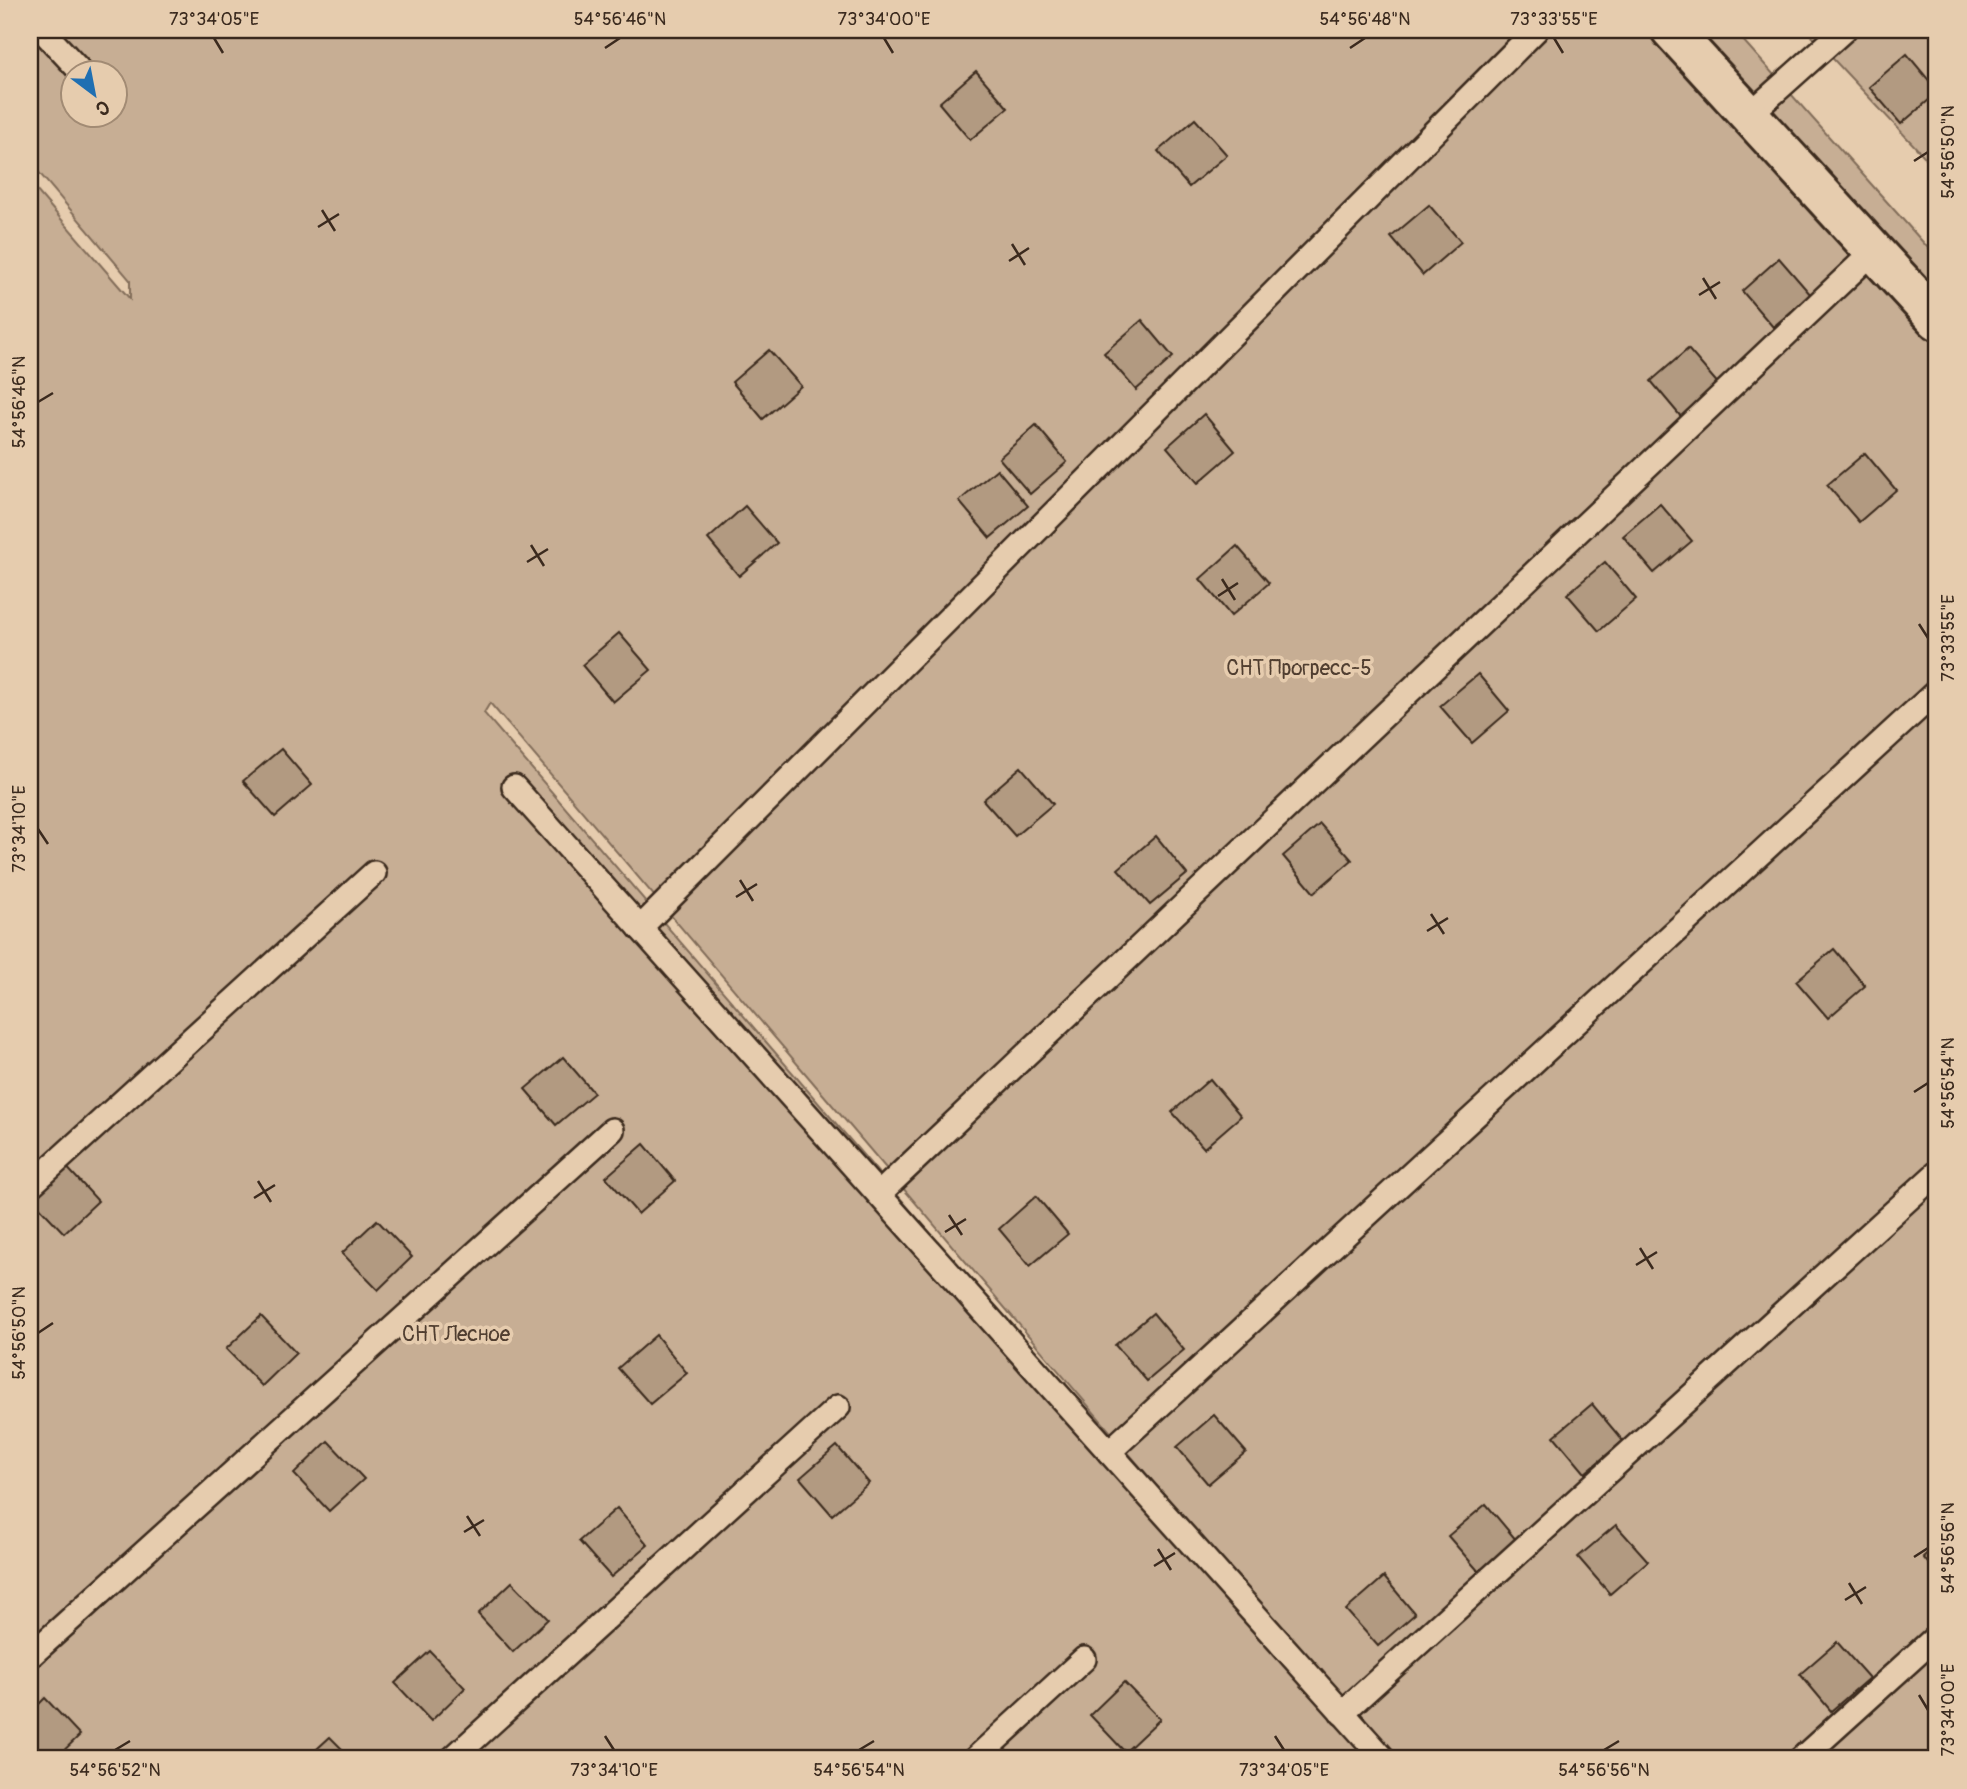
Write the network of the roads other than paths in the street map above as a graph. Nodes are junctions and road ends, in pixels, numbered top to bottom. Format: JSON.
{"nodes":[{"id":1,"x":42,"y":30,"type":"edge"},
{"id":2,"x":1536,"y":30,"type":"edge"},
{"id":3,"x":1671,"y":30,"type":"edge"},
{"id":4,"x":1844,"y":30,"type":"edge"},
{"id":5,"x":70,"y":60,"type":"edge"},
{"id":6,"x":1749,"y":115,"type":"junction"},
{"id":7,"x":1874,"y":251,"type":"junction"},
{"id":8,"x":1937,"y":320,"type":"edge"},
{"id":9,"x":1937,"y":691,"type":"edge"},
{"id":10,"x":514,"y":786,"type":"dead end"},
{"id":11,"x":374,"y":873,"type":"dead end"},
{"id":12,"x":640,"y":928,"type":"junction"},
{"id":13,"x":612,"y":1130,"type":"dead end"},
{"id":14,"x":1937,"y":1173,"type":"edge"},
{"id":15,"x":30,"y":1186,"type":"edge"},
{"id":16,"x":878,"y":1194,"type":"junction"},
{"id":17,"x":838,"y":1407,"type":"dead end"},
{"id":18,"x":1109,"y":1452,"type":"junction"},
{"id":19,"x":1937,"y":1636,"type":"edge"},
{"id":20,"x":30,"y":1656,"type":"edge"},
{"id":21,"x":1084,"y":1659,"type":"dead end"},
{"id":22,"x":1342,"y":1713,"type":"junction"},
{"id":23,"x":452,"y":1759,"type":"edge"},
{"id":24,"x":975,"y":1759,"type":"edge"},
{"id":25,"x":1384,"y":1759,"type":"edge"},
{"id":26,"x":1801,"y":1759,"type":"edge"}],
"edges":[{"from":1,"to":5,"type":"lane"},
{"from":2,"to":12,"type":"lane"},
{"from":3,"to":6,"type":"street"},
{"from":4,"to":6,"type":"lane"},
{"from":6,"to":7,"type":"street"},
{"from":7,"to":8,"type":"street"},
{"from":7,"to":16,"type":"lane"},
{"from":9,"to":18,"type":"lane"},
{"from":10,"to":12,"type":"lane"},
{"from":11,"to":15,"type":"lane"},
{"from":12,"to":16,"type":"lane"},
{"from":13,"to":20,"type":"lane"},
{"from":14,"to":22,"type":"lane"},
{"from":16,"to":18,"type":"lane"},
{"from":17,"to":23,"type":"lane"},
{"from":18,"to":22,"type":"lane"},
{"from":19,"to":26,"type":"lane"},
{"from":21,"to":24,"type":"lane"},
{"from":22,"to":25,"type":"lane"}]}
